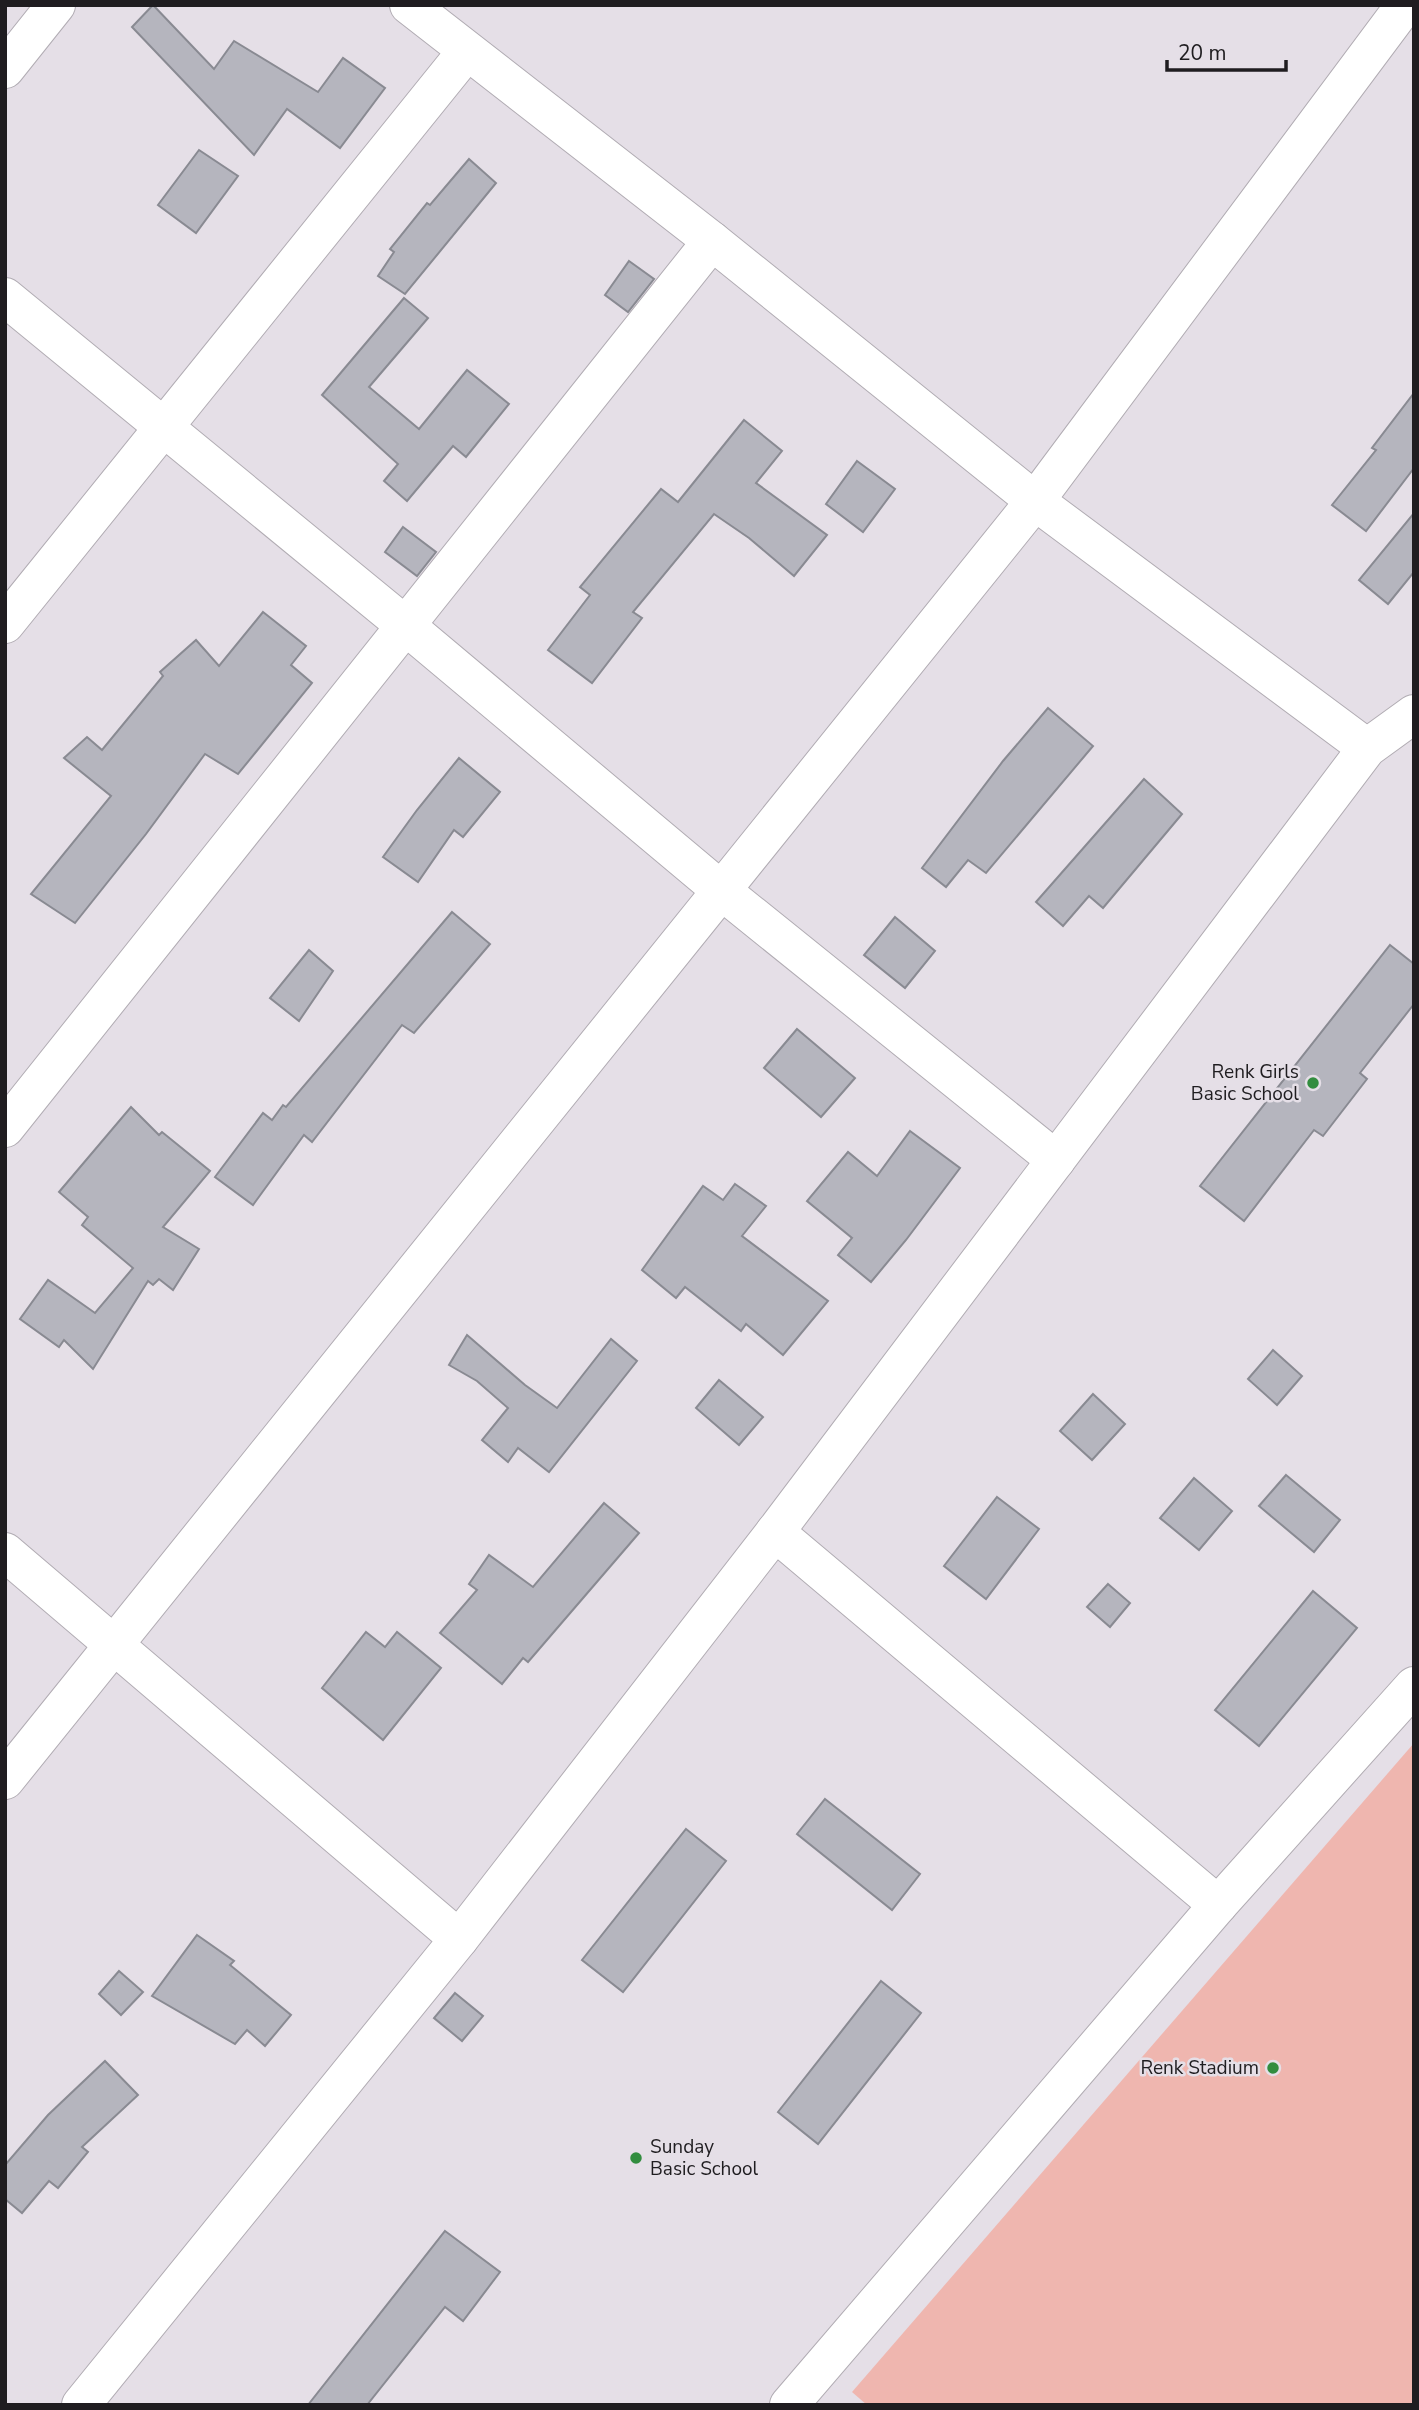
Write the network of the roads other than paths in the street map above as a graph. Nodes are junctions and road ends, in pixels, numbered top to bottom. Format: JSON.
{"nodes":[{"id":1,"x":57,"y":5,"type":"edge"},
{"id":2,"x":409,"y":5,"type":"edge"},
{"id":3,"x":1405,"y":5,"type":"edge"},
{"id":4,"x":467,"y":51,"type":"junction"},
{"id":5,"x":5,"y":69,"type":"edge"},
{"id":6,"x":712,"y":241,"type":"junction"},
{"id":7,"x":5,"y":297,"type":"edge"},
{"id":8,"x":164,"y":427,"type":"junction"},
{"id":9,"x":1035,"y":501,"type":"junction"},
{"id":10,"x":5,"y":624,"type":"edge"},
{"id":11,"x":406,"y":625,"type":"junction"},
{"id":12,"x":1414,"y":713,"type":"edge"},
{"id":13,"x":1367,"y":748,"type":"junction"},
{"id":14,"x":722,"y":891,"type":"junction"},
{"id":15,"x":5,"y":1128,"type":"edge"},
{"id":16,"x":1056,"y":1160,"type":"junction"},
{"id":17,"x":775,"y":1532,"type":"junction"},
{"id":18,"x":5,"y":1552,"type":"edge"},
{"id":19,"x":114,"y":1644,"type":"junction"},
{"id":20,"x":1414,"y":1686,"type":"edge"},
{"id":21,"x":5,"y":1780,"type":"edge"},
{"id":22,"x":1218,"y":1905,"type":"junction"},
{"id":23,"x":459,"y":1939,"type":"junction"},
{"id":24,"x":81,"y":2405,"type":"edge"},
{"id":25,"x":789,"y":2405,"type":"edge"}],
"edges":[{"from":1,"to":5,"type":"street"},
{"from":2,"to":4,"type":"street"},
{"from":3,"to":9,"type":"street"},
{"from":4,"to":6,"type":"street"},
{"from":4,"to":8,"type":"street"},
{"from":6,"to":9,"type":"street"},
{"from":6,"to":11,"type":"street"},
{"from":7,"to":8,"type":"street"},
{"from":8,"to":10,"type":"street"},
{"from":8,"to":11,"type":"street"},
{"from":9,"to":13,"type":"street"},
{"from":9,"to":14,"type":"street"},
{"from":11,"to":14,"type":"street"},
{"from":11,"to":15,"type":"street"},
{"from":12,"to":13,"type":"street"},
{"from":13,"to":16,"type":"street"},
{"from":14,"to":16,"type":"street"},
{"from":14,"to":19,"type":"street"},
{"from":16,"to":17,"type":"street"},
{"from":17,"to":22,"type":"street"},
{"from":17,"to":23,"type":"street"},
{"from":18,"to":19,"type":"street"},
{"from":19,"to":21,"type":"street"},
{"from":19,"to":23,"type":"street"},
{"from":20,"to":22,"type":"street"},
{"from":22,"to":25,"type":"street"},
{"from":23,"to":24,"type":"street"}]}
